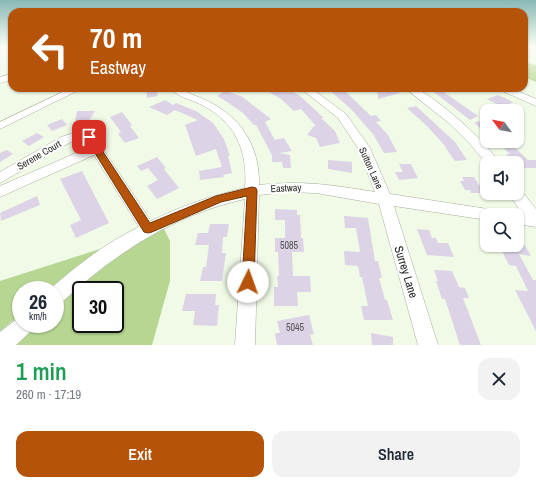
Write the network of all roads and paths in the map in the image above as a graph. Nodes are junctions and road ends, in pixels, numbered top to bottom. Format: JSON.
{"nodes":[{"id":1,"x":70,"y":92,"type":"edge"},
{"id":2,"x":180,"y":92,"type":"edge"},
{"id":3,"x":312,"y":92,"type":"edge"},
{"id":4,"x":416,"y":92,"type":"edge"},
{"id":5,"x":512,"y":92,"type":"edge"},
{"id":6,"x":536,"y":103,"type":"edge"},
{"id":7,"x":0,"y":126,"type":"edge"},
{"id":8,"x":97,"y":149,"type":"junction"},
{"id":9,"x":488,"y":156,"type":"edge"},
{"id":10,"x":0,"y":178,"type":"edge"},
{"id":11,"x":252,"y":191,"type":"junction"},
{"id":12,"x":0,"y":192,"type":"edge"},
{"id":13,"x":385,"y":199,"type":"junction"},
{"id":14,"x":520,"y":200,"type":"edge"},
{"id":15,"x":480,"y":213,"type":"edge"},
{"id":16,"x":524,"y":219,"type":"edge"},
{"id":17,"x":536,"y":220,"type":"edge"},
{"id":18,"x":148,"y":228,"type":"junction"},
{"id":19,"x":64,"y":289,"type":"edge"},
{"id":20,"x":14,"y":333,"type":"edge"},
{"id":21,"x":1,"y":345,"type":"edge"},
{"id":22,"x":245,"y":345,"type":"edge"},
{"id":23,"x":428,"y":345,"type":"edge"}],
"edges":[{"from":1,"to":7,"type":"street"},
{"from":2,"to":11,"type":"street"},
{"from":3,"to":13,"type":"street","name":"Sutton Lane"},
{"from":4,"to":9,"type":"street"},
{"from":5,"to":6,"type":"street"},
{"from":8,"to":10,"type":"street","name":"Serene Court"},
{"from":8,"to":12,"type":"street","name":"Serene Court"},
{"from":8,"to":18,"type":"street","name":"Serene Court"},
{"from":11,"to":13,"type":"street","name":"Eastway"},
{"from":11,"to":18,"type":"street","name":"Eastway"},
{"from":11,"to":22,"type":"street"},
{"from":13,"to":15,"type":"street","name":"Eastway"},
{"from":13,"to":23,"type":"street","name":"Surrey Lane"},
{"from":14,"to":17,"type":"street"},
{"from":16,"to":17,"type":"street"},
{"from":18,"to":19,"type":"street","name":"Eastway"},
{"from":20,"to":21,"type":"street"}]}
